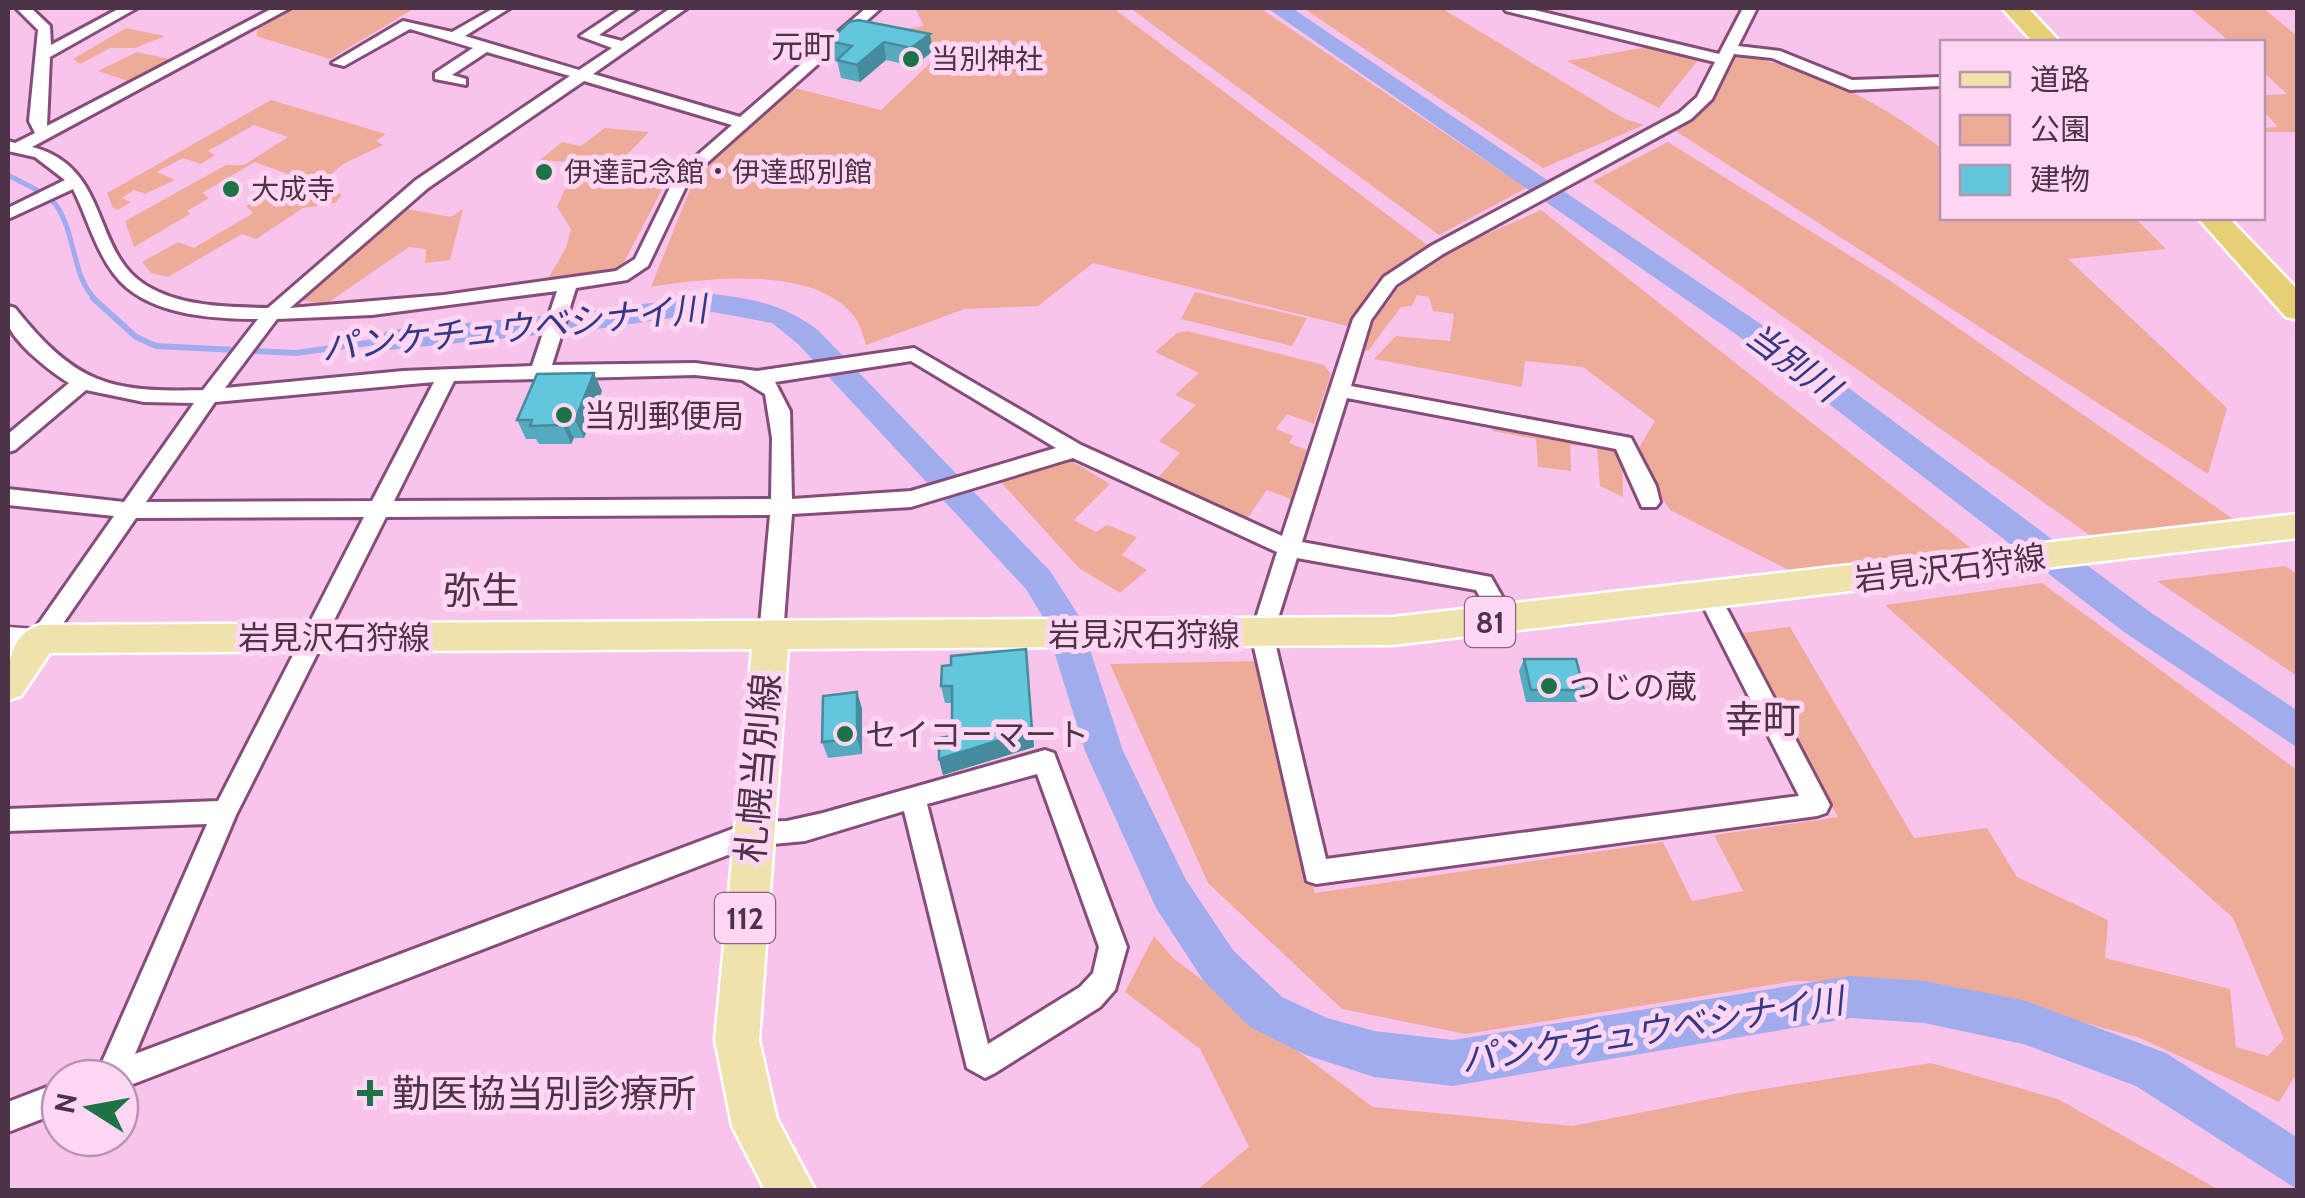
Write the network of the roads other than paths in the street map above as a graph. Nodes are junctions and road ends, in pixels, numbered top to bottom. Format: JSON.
{"nodes":[{"id":1,"x":130,"y":8,"type":"edge"},
{"id":2,"x":283,"y":8,"type":"edge"},
{"id":3,"x":503,"y":8,"type":"edge"},
{"id":4,"x":631,"y":8,"type":"edge"},
{"id":5,"x":680,"y":8,"type":"edge"},
{"id":6,"x":874,"y":8,"type":"edge"},
{"id":7,"x":1510,"y":8,"type":"edge"},
{"id":8,"x":1750,"y":8,"type":"edge"},
{"id":9,"x":2015,"y":8,"type":"edge"},
{"id":10,"x":29,"y":9,"type":"edge"},
{"id":11,"x":454,"y":37,"type":"junction"},
{"id":12,"x":2045,"y":40,"type":"edge"},
{"id":13,"x":486,"y":46,"type":"junction"},
{"id":14,"x":624,"y":46,"type":"junction"},
{"id":15,"x":1727,"y":54,"type":"junction"},
{"id":16,"x":43,"y":55,"type":"junction"},
{"id":17,"x":339,"y":63,"type":"dead end"},
{"id":18,"x":584,"y":73,"type":"junction"},
{"id":19,"x":1940,"y":80,"type":"edge"},
{"id":20,"x":461,"y":82,"type":"dead end"},
{"id":21,"x":742,"y":123,"type":"junction"},
{"id":22,"x":43,"y":134,"type":"junction"},
{"id":23,"x":12,"y":146,"type":"edge"},
{"id":24,"x":74,"y":182,"type":"junction"},
{"id":25,"x":8,"y":214,"type":"edge"},
{"id":26,"x":2214,"y":220,"type":"edge"},
{"id":27,"x":569,"y":282,"type":"junction"},
{"id":28,"x":2298,"y":310,"type":"edge"},
{"id":29,"x":8,"y":312,"type":"edge"},
{"id":30,"x":272,"y":314,"type":"junction"},
{"id":31,"x":540,"y":372,"type":"junction"},
{"id":32,"x":446,"y":377,"type":"junction"},
{"id":33,"x":756,"y":378,"type":"junction"},
{"id":34,"x":82,"y":383,"type":"junction"},
{"id":35,"x":1339,"y":390,"type":"junction"},
{"id":36,"x":209,"y":396,"type":"junction"},
{"id":37,"x":8,"y":445,"type":"edge"},
{"id":38,"x":1074,"y":450,"type":"junction"},
{"id":39,"x":8,"y":497,"type":"edge"},
{"id":40,"x":1650,"y":502,"type":"dead end"},
{"id":41,"x":782,"y":507,"type":"junction"},
{"id":42,"x":132,"y":510,"type":"junction"},
{"id":43,"x":378,"y":510,"type":"junction"},
{"id":44,"x":2298,"y":526,"type":"edge"},
{"id":45,"x":1288,"y":548,"type":"junction"},
{"id":46,"x":1709,"y":596,"type":"junction"},
{"id":47,"x":1505,"y":621,"type":"junction"},
{"id":48,"x":1262,"y":634,"type":"junction"},
{"id":49,"x":771,"y":635,"type":"junction"},
{"id":50,"x":312,"y":637,"type":"junction"},
{"id":51,"x":24,"y":639,"type":"edge"},
{"id":52,"x":8,"y":685,"type":"edge"},
{"id":53,"x":913,"y":797,"type":"junction"},
{"id":54,"x":225,"y":812,"type":"junction"},
{"id":55,"x":8,"y":820,"type":"edge"},
{"id":56,"x":751,"y":834,"type":"junction"},
{"id":57,"x":120,"y":1058,"type":"edge"},
{"id":58,"x":140,"y":1067,"type":"edge"},
{"id":59,"x":40,"y":1105,"type":"edge"},
{"id":60,"x":8,"y":1117,"type":"edge"},
{"id":61,"x":790,"y":1190,"type":"edge"}],
"edges":[{"from":1,"to":16,"type":"street"},
{"from":2,"to":22,"type":"street"},
{"from":3,"to":11,"type":"street"},
{"from":4,"to":14,"type":"street"},
{"from":5,"to":14,"type":"street"},
{"from":6,"to":21,"type":"street"},
{"from":7,"to":15,"type":"street"},
{"from":8,"to":15,"type":"street"},
{"from":9,"to":12,"type":"highway"},
{"from":10,"to":16,"type":"street"},
{"from":11,"to":13,"type":"street"},
{"from":11,"to":17,"type":"street"},
{"from":13,"to":18,"type":"street"},
{"from":13,"to":20,"type":"street"},
{"from":14,"to":18,"type":"street"},
{"from":15,"to":19,"type":"street"},
{"from":15,"to":35,"type":"street"},
{"from":16,"to":22,"type":"street"},
{"from":18,"to":21,"type":"street"},
{"from":18,"to":30,"type":"street"},
{"from":21,"to":27,"type":"street"},
{"from":22,"to":23,"type":"street"},
{"from":23,"to":24,"type":"street"},
{"from":24,"to":25,"type":"street"},
{"from":24,"to":30,"type":"street"},
{"from":26,"to":28,"type":"highway"},
{"from":27,"to":30,"type":"street"},
{"from":27,"to":31,"type":"street"},
{"from":29,"to":34,"type":"street"},
{"from":30,"to":36,"type":"street"},
{"from":31,"to":32,"type":"street"},
{"from":31,"to":33,"type":"street"},
{"from":32,"to":36,"type":"street"},
{"from":32,"to":43,"type":"street"},
{"from":33,"to":38,"type":"street"},
{"from":33,"to":41,"type":"street"},
{"from":34,"to":36,"type":"street"},
{"from":34,"to":37,"type":"street"},
{"from":35,"to":40,"type":"street"},
{"from":35,"to":45,"type":"street"},
{"from":36,"to":42,"type":"street"},
{"from":38,"to":41,"type":"street"},
{"from":38,"to":45,"type":"street"},
{"from":39,"to":42,"type":"street"},
{"from":41,"to":43,"type":"street"},
{"from":41,"to":49,"type":"street"},
{"from":42,"to":43,"type":"street"},
{"from":42,"to":51,"type":"street"},
{"from":43,"to":50,"type":"street"},
{"from":44,"to":46,"type":"main road","name":"岩見沢石狩線","number":"81"},
{"from":45,"to":47,"type":"street"},
{"from":45,"to":48,"type":"street"},
{"from":46,"to":47,"type":"main road","name":"岩見沢石狩線","number":"81"},
{"from":46,"to":48,"type":"street"},
{"from":47,"to":48,"type":"main road","name":"岩見沢石狩線","number":"81"},
{"from":48,"to":49,"type":"main road","name":"岩見沢石狩線","number":"81"},
{"from":49,"to":50,"type":"main road","name":"岩見沢石狩線","number":"81"},
{"from":49,"to":56,"type":"main road","name":"札幌当別線","number":"112"},
{"from":50,"to":51,"type":"main road","name":"岩見沢石狩線","number":"81"},
{"from":50,"to":54,"type":"street"},
{"from":51,"to":52,"type":"main road"},
{"from":53,"to":53,"type":"street"},
{"from":53,"to":56,"type":"street"},
{"from":54,"to":55,"type":"street"},
{"from":54,"to":57,"type":"street"},
{"from":56,"to":58,"type":"street"},
{"from":56,"to":61,"type":"main road","name":"札幌当別線","number":"112"},
{"from":59,"to":60,"type":"street"}]}
